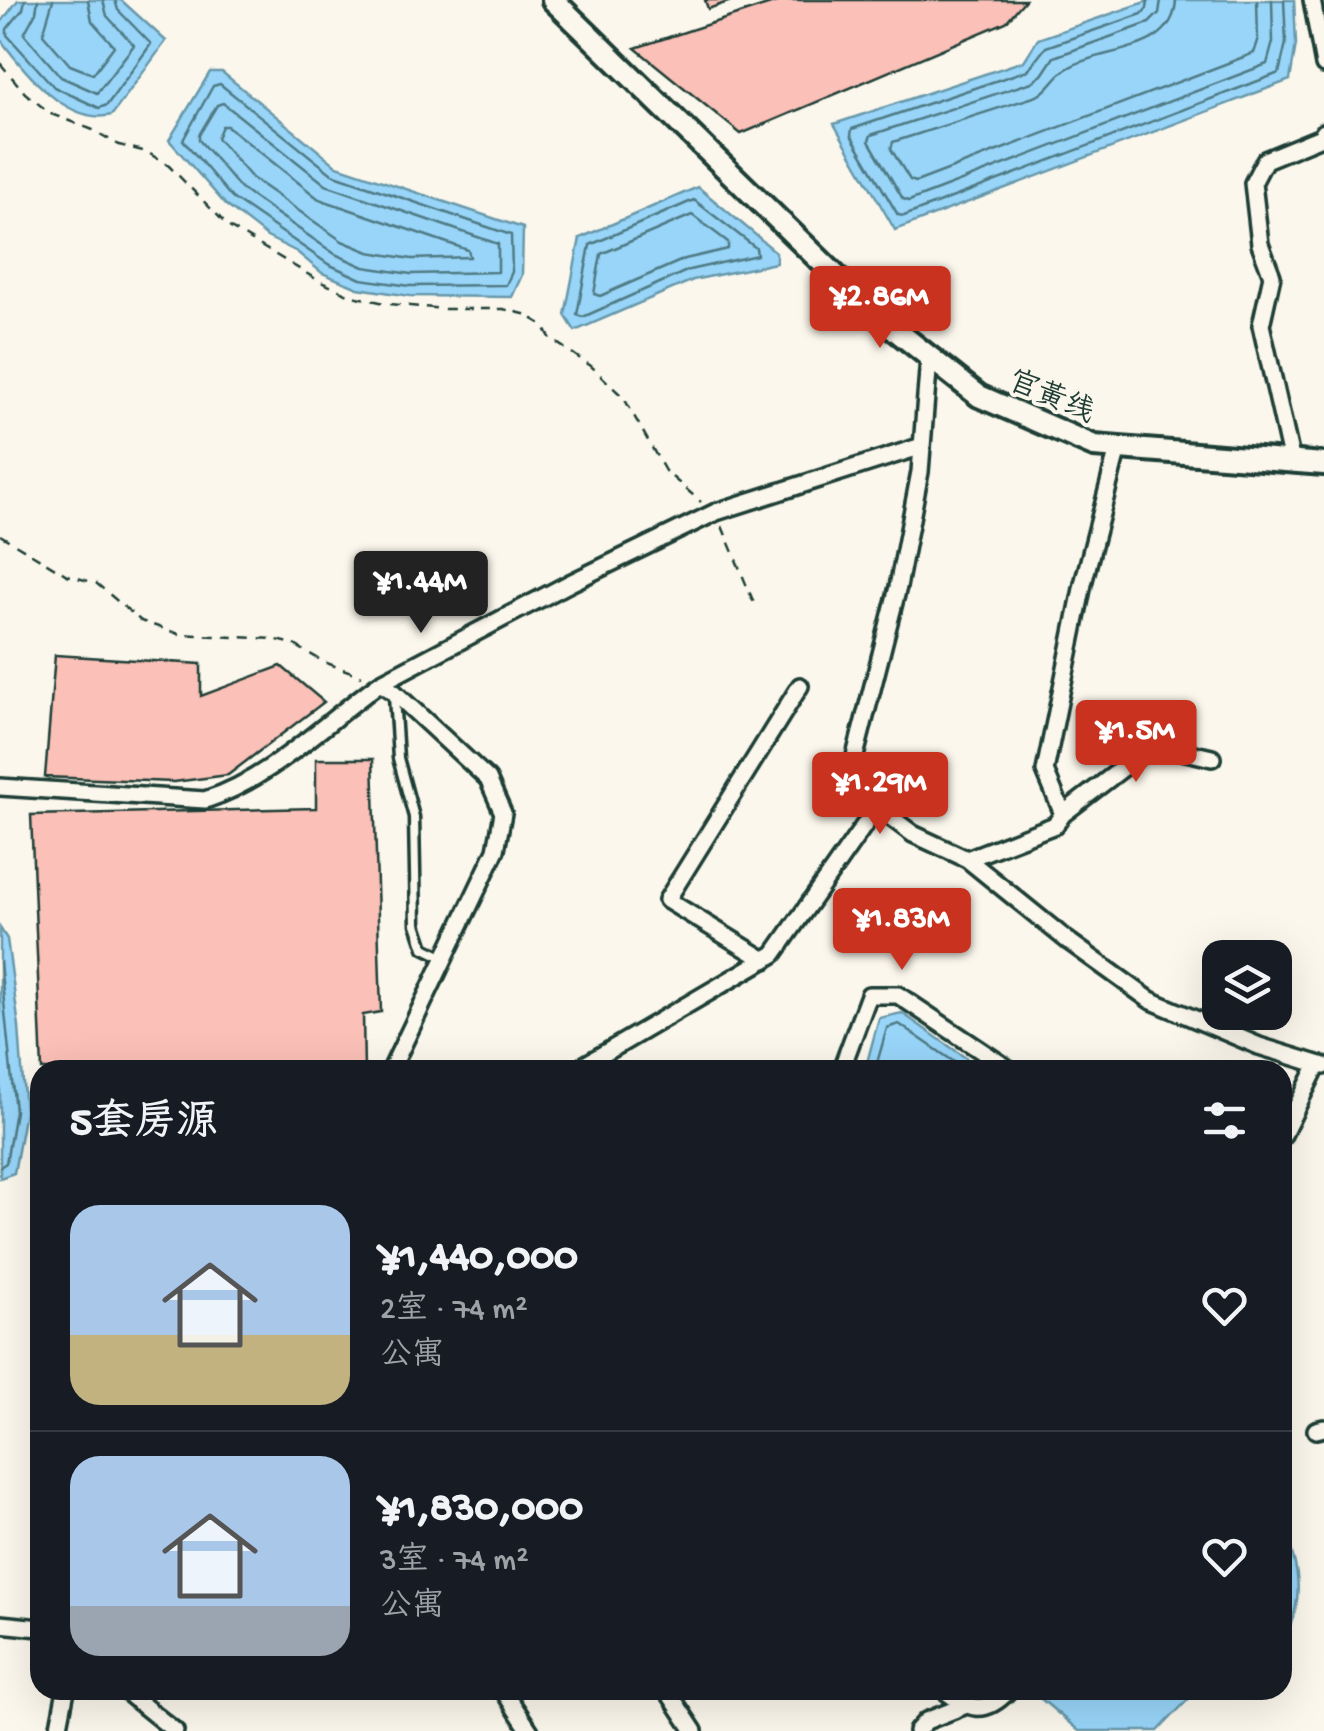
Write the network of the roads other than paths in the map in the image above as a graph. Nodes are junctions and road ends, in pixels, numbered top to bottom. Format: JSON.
{"nodes":[{"id":1,"x":552,"y":0,"type":"edge"},
{"id":2,"x":1312,"y":0,"type":"edge"},
{"id":3,"x":1324,"y":65,"type":"edge"},
{"id":4,"x":1324,"y":132,"type":"edge"},
{"id":5,"x":930,"y":358,"type":"junction"},
{"id":6,"x":922,"y":446,"type":"junction"},
{"id":7,"x":1118,"y":448,"type":"junction"},
{"id":8,"x":1292,"y":462,"type":"junction"},
{"id":9,"x":1324,"y":464,"type":"edge"},
{"id":10,"x":800,"y":686,"type":"dead end"},
{"id":11,"x":387,"y":687,"type":"junction"},
{"id":12,"x":1212,"y":758,"type":"dead end"},
{"id":13,"x":0,"y":786,"type":"edge"},
{"id":14,"x":877,"y":807,"type":"junction"},
{"id":15,"x":1063,"y":814,"type":"junction"},
{"id":16,"x":966,"y":859,"type":"junction"},
{"id":17,"x":445,"y":958,"type":"junction"},
{"id":18,"x":765,"y":960,"type":"junction"},
{"id":19,"x":396,"y":1060,"type":"edge"},
{"id":20,"x":593,"y":1060,"type":"edge"},
{"id":21,"x":844,"y":1060,"type":"edge"},
{"id":22,"x":995,"y":1060,"type":"edge"},
{"id":23,"x":1321,"y":1065,"type":"edge"},
{"id":24,"x":1292,"y":1119,"type":"edge"},
{"id":25,"x":0,"y":1624,"type":"edge"},
{"id":26,"x":30,"y":1627,"type":"edge"},
{"id":27,"x":64,"y":1700,"type":"edge"},
{"id":28,"x":136,"y":1700,"type":"edge"},
{"id":29,"x":510,"y":1700,"type":"edge"},
{"id":30,"x":674,"y":1700,"type":"edge"},
{"id":31,"x":956,"y":1700,"type":"edge"},
{"id":32,"x":1000,"y":1700,"type":"edge"},
{"id":33,"x":964,"y":1706,"type":"junction"},
{"id":34,"x":58,"y":1731,"type":"edge"},
{"id":35,"x":175,"y":1731,"type":"edge"},
{"id":36,"x":530,"y":1731,"type":"edge"},
{"id":37,"x":694,"y":1731,"type":"edge"},
{"id":38,"x":917,"y":1731,"type":"edge"}],
"edges":[{"from":1,"to":5,"type":"street","name":"官黄线"},
{"from":2,"to":3,"type":"street"},
{"from":4,"to":8,"type":"street"},
{"from":5,"to":6,"type":"street"},
{"from":5,"to":7,"type":"street","name":"官黄线"},
{"from":6,"to":11,"type":"street"},
{"from":6,"to":14,"type":"street"},
{"from":7,"to":8,"type":"street","name":"官黄线"},
{"from":7,"to":15,"type":"street"},
{"from":8,"to":9,"type":"street","name":"官黄线"},
{"from":10,"to":18,"type":"street"},
{"from":11,"to":13,"type":"street"},
{"from":11,"to":17,"type":"lane"},
{"from":11,"to":17,"type":"street"},
{"from":12,"to":15,"type":"street"},
{"from":14,"to":16,"type":"street"},
{"from":14,"to":18,"type":"street"},
{"from":15,"to":16,"type":"street"},
{"from":16,"to":23,"type":"street"},
{"from":17,"to":19,"type":"street"},
{"from":18,"to":20,"type":"street"},
{"from":21,"to":22,"type":"street"},
{"from":23,"to":24,"type":"street"},
{"from":25,"to":26,"type":"street"},
{"from":27,"to":34,"type":"street"},
{"from":28,"to":35,"type":"street"},
{"from":29,"to":36,"type":"street"},
{"from":30,"to":37,"type":"street"},
{"from":31,"to":33,"type":"street"},
{"from":32,"to":33,"type":"street"},
{"from":33,"to":38,"type":"street"}]}
